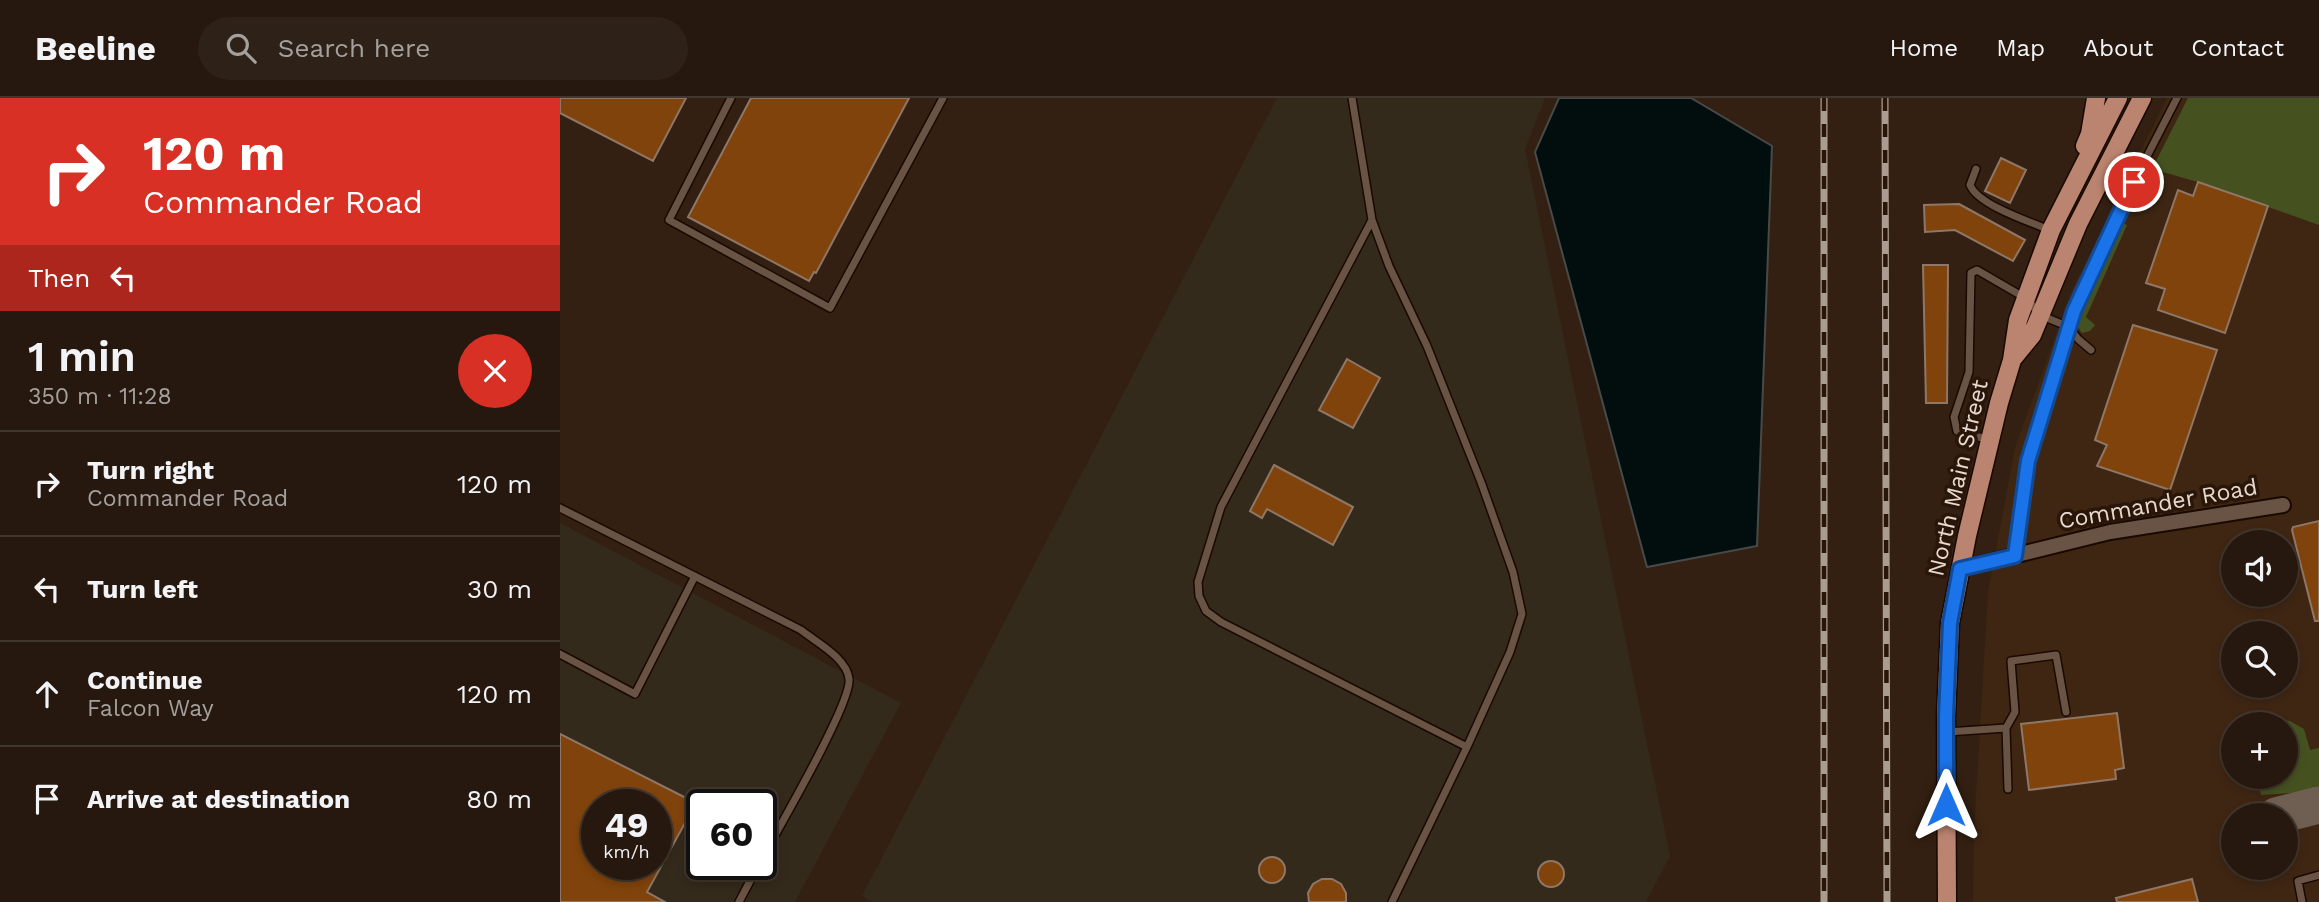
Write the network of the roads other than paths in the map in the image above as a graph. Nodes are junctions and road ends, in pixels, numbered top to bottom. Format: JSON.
{"nodes":[{"id":1,"x":731,"y":98,"type":"edge"},
{"id":2,"x":943,"y":98,"type":"edge"},
{"id":3,"x":1352,"y":98,"type":"edge"},
{"id":4,"x":2096,"y":98,"type":"edge"},
{"id":5,"x":2118,"y":98,"type":"edge"},
{"id":6,"x":2142,"y":98,"type":"edge"},
{"id":7,"x":2178,"y":98,"type":"edge"},
{"id":8,"x":1976,"y":169,"type":"dead end"},
{"id":9,"x":1372,"y":220,"type":"junction"},
{"id":10,"x":2051,"y":230,"type":"junction"},
{"id":11,"x":2027,"y":299,"type":"junction"},
{"id":12,"x":2040,"y":315,"type":"junction"},
{"id":13,"x":2070,"y":327,"type":"junction"},
{"id":14,"x":2091,"y":350,"type":"dead end"},
{"id":15,"x":2012,"y":360,"type":"junction"},
{"id":16,"x":1990,"y":440,"type":"junction"},
{"id":17,"x":2283,"y":505,"type":"dead end"},
{"id":18,"x":560,"y":508,"type":"edge"},
{"id":19,"x":2015,"y":556,"type":"junction"},
{"id":20,"x":1960,"y":569,"type":"junction"},
{"id":21,"x":695,"y":576,"type":"junction"},
{"id":22,"x":560,"y":654,"type":"edge"},
{"id":23,"x":2066,"y":712,"type":"dead end"},
{"id":24,"x":2006,"y":728,"type":"junction"},
{"id":25,"x":1946,"y":732,"type":"junction"},
{"id":26,"x":1467,"y":747,"type":"junction"},
{"id":27,"x":2008,"y":789,"type":"dead end"},
{"id":28,"x":777,"y":831,"type":"edge"},
{"id":29,"x":2319,"y":876,"type":"edge"},
{"id":30,"x":751,"y":880,"type":"edge"},
{"id":31,"x":739,"y":902,"type":"edge"},
{"id":32,"x":1392,"y":902,"type":"edge"},
{"id":33,"x":1947,"y":902,"type":"edge"},
{"id":34,"x":2302,"y":902,"type":"edge"}],
"edges":[{"from":1,"to":2,"type":"lane"},
{"from":3,"to":9,"type":"lane"},
{"from":4,"to":10,"type":"main road"},
{"from":5,"to":10,"type":"main road","name":"North Main Street"},
{"from":6,"to":12,"type":"main road","name":"North Main Street"},
{"from":7,"to":13,"type":"lane"},
{"from":8,"to":10,"type":"lane"},
{"from":9,"to":26,"type":"lane"},
{"from":9,"to":26,"type":"lane"},
{"from":10,"to":11,"type":"main road","name":"North Main Street"},
{"from":11,"to":12,"type":"lane"},
{"from":11,"to":15,"type":"main road","name":"North Main Street"},
{"from":11,"to":16,"type":"lane"},
{"from":12,"to":13,"type":"lane"},
{"from":12,"to":15,"type":"main road","name":"North Main Street"},
{"from":13,"to":14,"type":"lane"},
{"from":13,"to":19,"type":"lane"},
{"from":15,"to":16,"type":"main road","name":"North Main Street"},
{"from":16,"to":20,"type":"main road","name":"North Main Street"},
{"from":17,"to":19,"type":"street","name":"Commander Road"},
{"from":18,"to":21,"type":"lane"},
{"from":19,"to":20,"type":"street","name":"Commander Road"},
{"from":20,"to":25,"type":"main road","name":"North Main Street"},
{"from":21,"to":22,"type":"lane"},
{"from":21,"to":28,"type":"lane"},
{"from":23,"to":24,"type":"lane"},
{"from":24,"to":25,"type":"lane"},
{"from":24,"to":27,"type":"lane"},
{"from":25,"to":33,"type":"main road","name":"North Main Street"},
{"from":26,"to":32,"type":"lane"},
{"from":29,"to":34,"type":"lane"},
{"from":30,"to":31,"type":"lane"}]}
